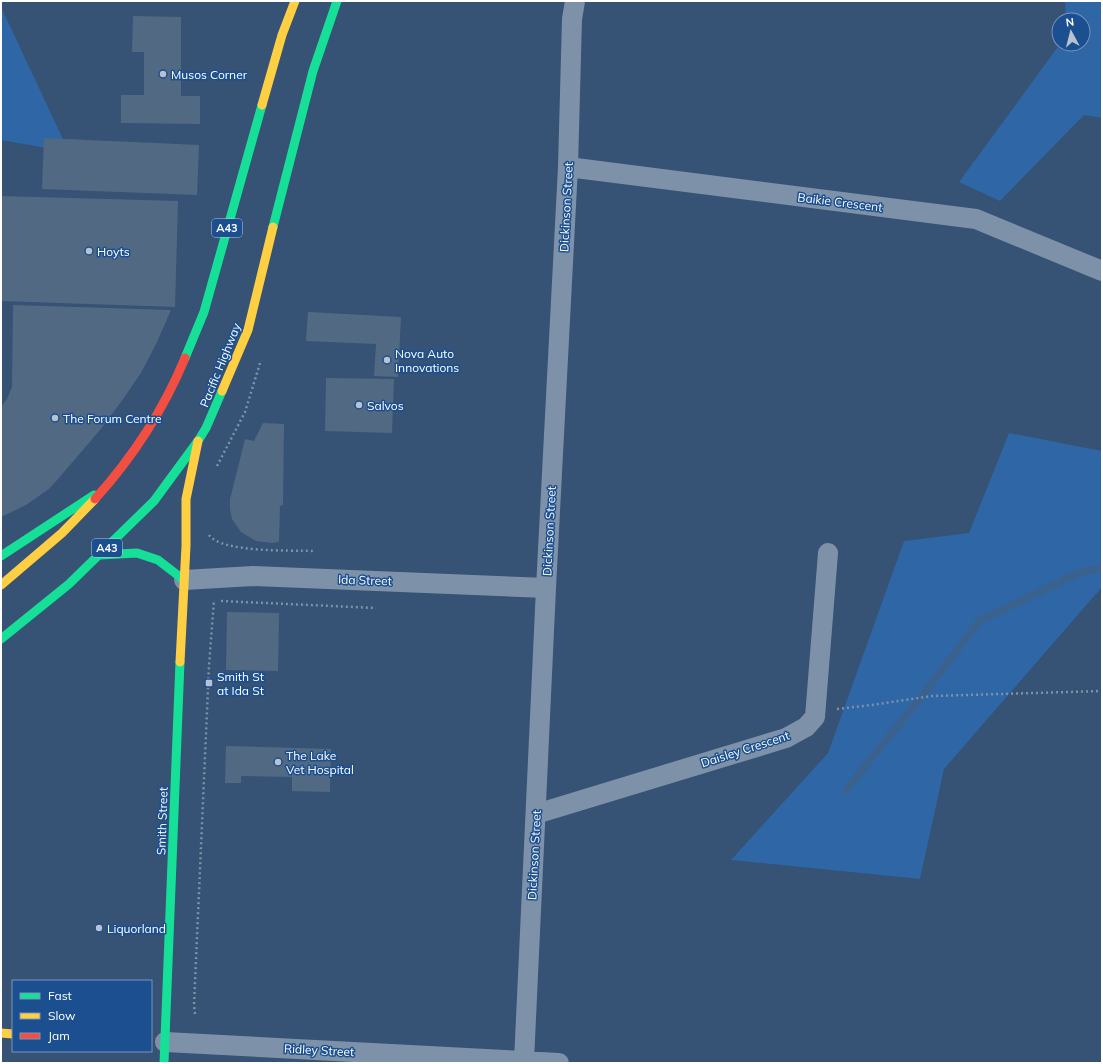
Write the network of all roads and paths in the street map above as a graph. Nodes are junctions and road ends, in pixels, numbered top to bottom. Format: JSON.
{"nodes":[{"id":1,"x":295,"y":1,"type":"edge"},
{"id":2,"x":338,"y":1,"type":"edge"},
{"id":3,"x":575,"y":1,"type":"edge"},
{"id":4,"x":568,"y":167,"type":"junction"},
{"id":5,"x":1102,"y":271,"type":"edge"},
{"id":6,"x":198,"y":441,"type":"junction"},
{"id":7,"x":104,"y":488,"type":"junction"},
{"id":8,"x":254,"y":549,"type":"dead end"},
{"id":9,"x":313,"y":551,"type":"dead end"},
{"id":10,"x":828,"y":553,"type":"dead end"},
{"id":11,"x":100,"y":554,"type":"junction"},
{"id":12,"x":1,"y":556,"type":"edge"},
{"id":13,"x":184,"y":580,"type":"junction"},
{"id":14,"x":1,"y":585,"type":"edge"},
{"id":15,"x":546,"y":588,"type":"junction"},
{"id":16,"x":376,"y":608,"type":"dead end"},
{"id":17,"x":1,"y":639,"type":"edge"},
{"id":18,"x":1102,"y":691,"type":"edge"},
{"id":19,"x":816,"y":703,"type":"junction"},
{"id":20,"x":536,"y":814,"type":"junction"},
{"id":21,"x":195,"y":1014,"type":"dead end"},
{"id":22,"x":1,"y":1033,"type":"edge"},
{"id":23,"x":12,"y":1034,"type":"edge"},
{"id":24,"x":161,"y":1041,"type":"junction"},
{"id":25,"x":524,"y":1061,"type":"junction"},
{"id":26,"x":164,"y":1063,"type":"edge"},
{"id":27,"x":559,"y":1063,"type":"edge"}],
"edges":[{"from":1,"to":7,"type":"main road","number":"A43"},
{"from":2,"to":6,"type":"main road","name":"Pacific Highway","number":"A43"},
{"from":3,"to":4,"type":"street","name":"Dickinson Street"},
{"from":4,"to":5,"type":"street","name":"Baikie Crescent"},
{"from":4,"to":15,"type":"street","name":"Dickinson Street"},
{"from":6,"to":11,"type":"main road","name":"Pacific Highway","number":"A43"},
{"from":6,"to":13,"type":"main road","name":"Smith Street"},
{"from":7,"to":12,"type":"main road"},
{"from":7,"to":14,"type":"main road","number":"A43"},
{"from":8,"to":9,"type":"path"},
{"from":10,"to":19,"type":"street","name":"Daisley Crescent"},
{"from":11,"to":13,"type":"main road"},
{"from":11,"to":17,"type":"main road","name":"Pacific Highway","number":"A43"},
{"from":13,"to":15,"type":"street","name":"Ida Street"},
{"from":13,"to":24,"type":"main road","name":"Smith Street"},
{"from":15,"to":20,"type":"street","name":"Dickinson Street"},
{"from":16,"to":21,"type":"path"},
{"from":18,"to":19,"type":"path"},
{"from":19,"to":20,"type":"street","name":"Daisley Crescent"},
{"from":20,"to":25,"type":"street","name":"Dickinson Street"},
{"from":22,"to":23,"type":"main road"},
{"from":24,"to":25,"type":"street","name":"Ridley Street"},
{"from":24,"to":26,"type":"main road","name":"Smith Street"},
{"from":25,"to":27,"type":"street","name":"Ridley Street"}]}
